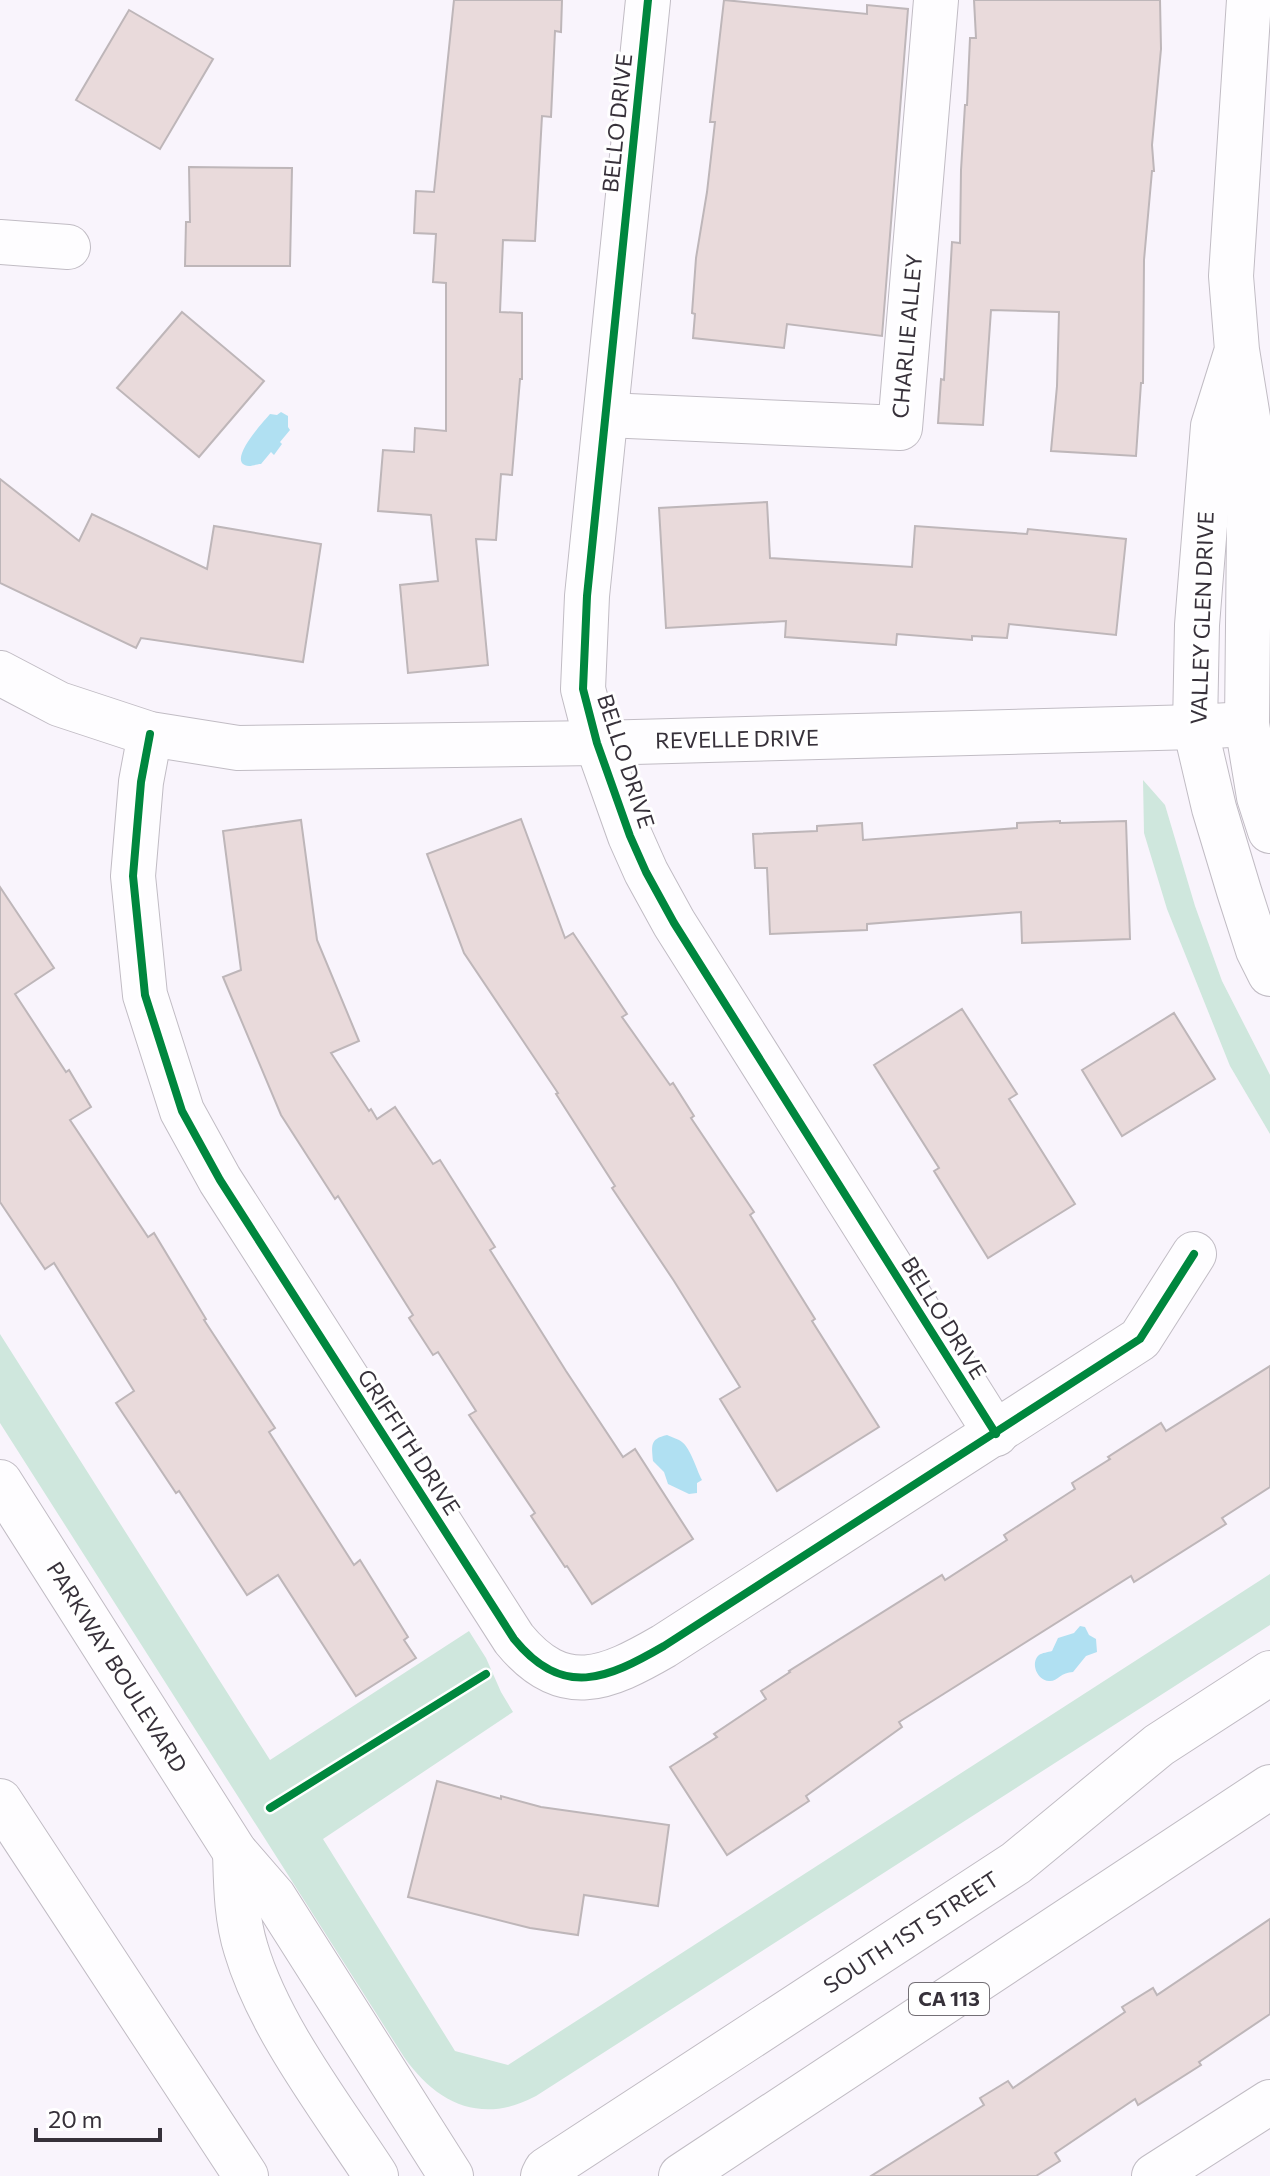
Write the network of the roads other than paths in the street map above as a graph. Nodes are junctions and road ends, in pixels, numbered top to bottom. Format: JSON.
{"nodes":[{"id":1,"x":648,"y":0,"type":"edge"},
{"id":2,"x":936,"y":0,"type":"edge"},
{"id":3,"x":1249,"y":0,"type":"edge"},
{"id":4,"x":0,"y":242,"type":"edge"},
{"id":5,"x":68,"y":247,"type":"dead end"},
{"id":6,"x":1254,"y":351,"type":"edge"},
{"id":7,"x":606,"y":415,"type":"junction"},
{"id":8,"x":0,"y":673,"type":"edge"},
{"id":9,"x":1247,"y":724,"type":"junction"},
{"id":10,"x":1195,"y":727,"type":"junction"},
{"id":11,"x":150,"y":734,"type":"junction"},
{"id":12,"x":597,"y":743,"type":"junction"},
{"id":13,"x":1270,"y":831,"type":"edge"},
{"id":14,"x":1270,"y":974,"type":"edge"},
{"id":15,"x":1194,"y":1254,"type":"dead end"},
{"id":16,"x":996,"y":1434,"type":"junction"},
{"id":17,"x":0,"y":1482,"type":"edge"},
{"id":18,"x":1270,"y":1673,"type":"edge"},
{"id":19,"x":1270,"y":1787,"type":"edge"},
{"id":20,"x":0,"y":1801,"type":"edge"},
{"id":21,"x":235,"y":1852,"type":"junction"},
{"id":22,"x":1270,"y":2102,"type":"edge"},
{"id":23,"x":1175,"y":2171,"type":"edge"},
{"id":24,"x":246,"y":2176,"type":"edge"},
{"id":25,"x":376,"y":2176,"type":"edge"},
{"id":26,"x":451,"y":2176,"type":"edge"},
{"id":27,"x":543,"y":2176,"type":"edge"},
{"id":28,"x":681,"y":2176,"type":"edge"}],
"edges":[{"from":1,"to":7,"type":"street","name":"BELLO DRIVE"},
{"from":2,"to":7,"type":"street","name":"CHARLIE ALLEY"},
{"from":3,"to":6,"type":"street","name":"VALLEY GLEN DRIVE"},
{"from":4,"to":5,"type":"street"},
{"from":6,"to":9,"type":"street","name":"VALLEY GLEN DRIVE"},
{"from":6,"to":10,"type":"street","name":"VALLEY GLEN DRIVE"},
{"from":7,"to":12,"type":"street","name":"BELLO DRIVE"},
{"from":8,"to":11,"type":"street","name":"REVELLE DRIVE"},
{"from":9,"to":10,"type":"street","name":"REVELLE DRIVE"},
{"from":9,"to":13,"type":"street","name":"VALLEY GLEN DRIVE"},
{"from":10,"to":12,"type":"street","name":"REVELLE DRIVE"},
{"from":10,"to":14,"type":"street","name":"VALLEY GLEN DRIVE"},
{"from":11,"to":12,"type":"street","name":"REVELLE DRIVE"},
{"from":11,"to":16,"type":"street","name":"GRIFFITH DRIVE"},
{"from":12,"to":16,"type":"street","name":"BELLO DRIVE"},
{"from":15,"to":16,"type":"street","name":"GRIFFITH DRIVE"},
{"from":17,"to":21,"type":"street","name":"PARKWAY BOULEVARD"},
{"from":18,"to":27,"type":"street","name":"SOUTH 1ST STREET"},
{"from":19,"to":28,"type":"street","number":"CA 113"},
{"from":20,"to":24,"type":"street"},
{"from":21,"to":25,"type":"street"},
{"from":21,"to":26,"type":"street","name":"PARKWAY BOULEVARD"},
{"from":22,"to":23,"type":"street"}]}
